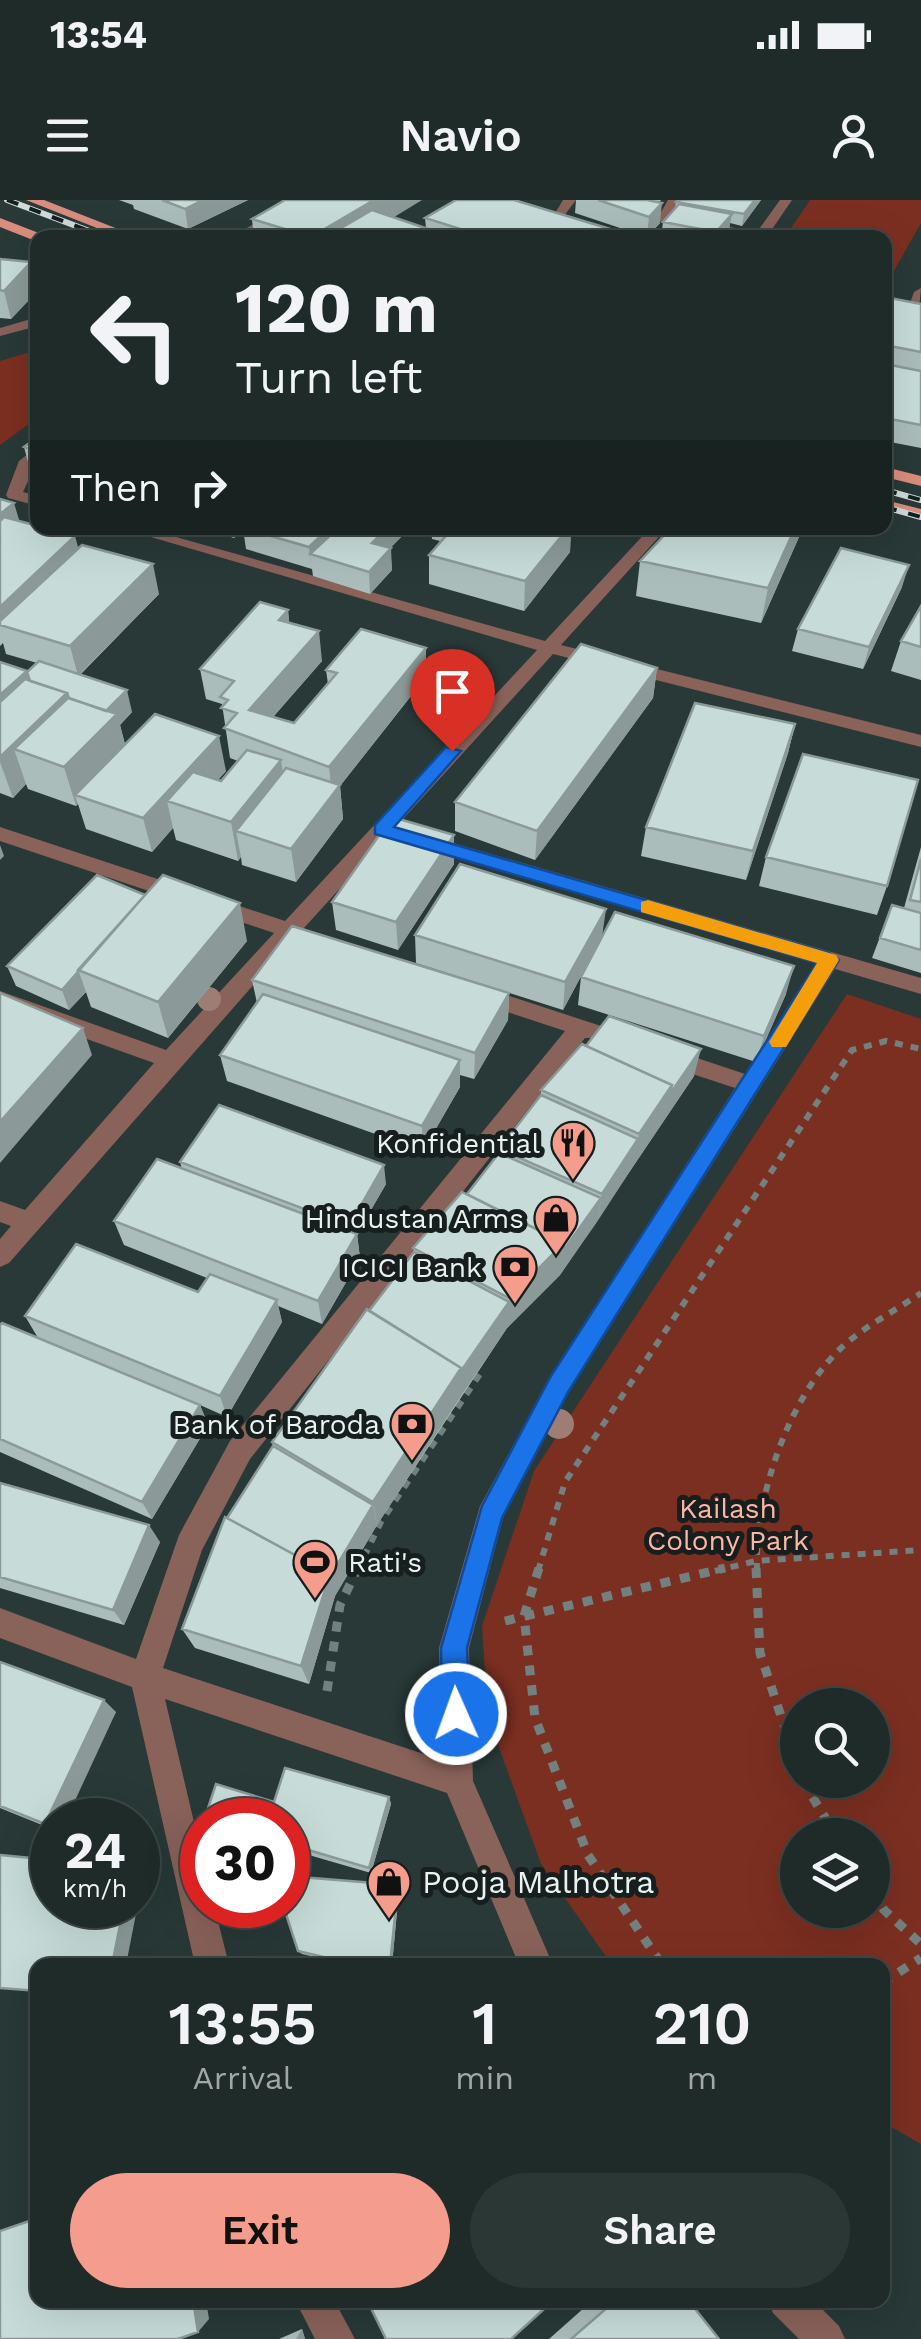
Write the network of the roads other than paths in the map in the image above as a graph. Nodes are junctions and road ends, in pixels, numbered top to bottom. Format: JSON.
{"nodes":[{"id":1,"x":32,"y":200,"type":"edge"},
{"id":2,"x":305,"y":200,"type":"edge"},
{"id":3,"x":570,"y":200,"type":"edge"},
{"id":4,"x":675,"y":200,"type":"edge"},
{"id":5,"x":786,"y":200,"type":"edge"},
{"id":6,"x":538,"y":211,"type":"edge"},
{"id":7,"x":556,"y":217,"type":"junction"},
{"id":8,"x":0,"y":222,"type":"edge"},
{"id":9,"x":572,"y":222,"type":"edge"},
{"id":10,"x":113,"y":230,"type":"edge"},
{"id":11,"x":249,"y":230,"type":"edge"},
{"id":12,"x":724,"y":230,"type":"edge"},
{"id":13,"x":765,"y":230,"type":"edge"},
{"id":14,"x":30,"y":234,"type":"edge"},
{"id":15,"x":921,"y":292,"type":"edge"},
{"id":16,"x":910,"y":309,"type":"edge"},
{"id":17,"x":30,"y":323,"type":"edge"},
{"id":18,"x":0,"y":332,"type":"edge"},
{"id":19,"x":30,"y":458,"type":"edge"},
{"id":20,"x":892,"y":474,"type":"edge"},
{"id":21,"x":921,"y":481,"type":"edge"},
{"id":22,"x":30,"y":499,"type":"edge"},
{"id":23,"x":892,"y":507,"type":"edge"},
{"id":24,"x":921,"y":514,"type":"edge"},
{"id":25,"x":153,"y":535,"type":"edge"},
{"id":26,"x":653,"y":535,"type":"edge"},
{"id":27,"x":546,"y":647,"type":"junction"},
{"id":28,"x":921,"y":741,"type":"edge"},
{"id":29,"x":382,"y":829,"type":"junction"},
{"id":30,"x":0,"y":834,"type":"edge"},
{"id":31,"x":291,"y":931,"type":"junction"},
{"id":32,"x":327,"y":943,"type":"edge"},
{"id":33,"x":829,"y":960,"type":"junction"},
{"id":34,"x":454,"y":986,"type":"edge"},
{"id":35,"x":921,"y":986,"type":"edge"},
{"id":36,"x":0,"y":999,"type":"edge"},
{"id":37,"x":580,"y":1028,"type":"junction"},
{"id":38,"x":615,"y":1040,"type":"edge"},
{"id":39,"x":649,"y":1051,"type":"edge"},
{"id":40,"x":170,"y":1060,"type":"junction"},
{"id":41,"x":752,"y":1085,"type":"junction"},
{"id":42,"x":0,"y":1212,"type":"edge"},
{"id":43,"x":27,"y":1222,"type":"junction"},
{"id":44,"x":0,"y":1256,"type":"edge"},
{"id":45,"x":0,"y":1623,"type":"edge"},
{"id":46,"x":144,"y":1677,"type":"junction"},
{"id":47,"x":458,"y":1781,"type":"junction"},
{"id":48,"x":210,"y":1958,"type":"edge"},
{"id":49,"x":533,"y":1958,"type":"edge"},
{"id":50,"x":318,"y":2308,"type":"edge"},
{"id":51,"x":794,"y":2308,"type":"edge"},
{"id":52,"x":336,"y":2339,"type":"edge"},
{"id":53,"x":826,"y":2339,"type":"edge"}],
"edges":[{"from":1,"to":10,"type":"main road"},
{"from":2,"to":11,"type":"street"},
{"from":3,"to":7,"type":"street"},
{"from":4,"to":12,"type":"street"},
{"from":5,"to":13,"type":"street"},
{"from":6,"to":7,"type":"street"},
{"from":7,"to":9,"type":"street"},
{"from":8,"to":14,"type":"main road"},
{"from":15,"to":16,"type":"street"},
{"from":17,"to":18,"type":"street"},
{"from":19,"to":22,"type":"street"},
{"from":20,"to":21,"type":"main road"},
{"from":23,"to":24,"type":"main road"},
{"from":25,"to":27,"type":"street"},
{"from":26,"to":27,"type":"street"},
{"from":27,"to":28,"type":"street"},
{"from":27,"to":29,"type":"street"},
{"from":29,"to":31,"type":"street"},
{"from":29,"to":33,"type":"street"},
{"from":30,"to":31,"type":"street"},
{"from":31,"to":32,"type":"street"},
{"from":31,"to":40,"type":"street"},
{"from":33,"to":35,"type":"street"},
{"from":33,"to":41,"type":"street"},
{"from":34,"to":37,"type":"street"},
{"from":36,"to":40,"type":"street"},
{"from":37,"to":38,"type":"street"},
{"from":37,"to":46,"type":"street"},
{"from":39,"to":41,"type":"street"},
{"from":40,"to":43,"type":"street"},
{"from":41,"to":47,"type":"street"},
{"from":42,"to":43,"type":"street"},
{"from":43,"to":44,"type":"street"},
{"from":45,"to":46,"type":"street"},
{"from":46,"to":47,"type":"street"},
{"from":46,"to":48,"type":"street"},
{"from":47,"to":49,"type":"street"},
{"from":50,"to":52,"type":"street"},
{"from":51,"to":53,"type":"street"}]}
